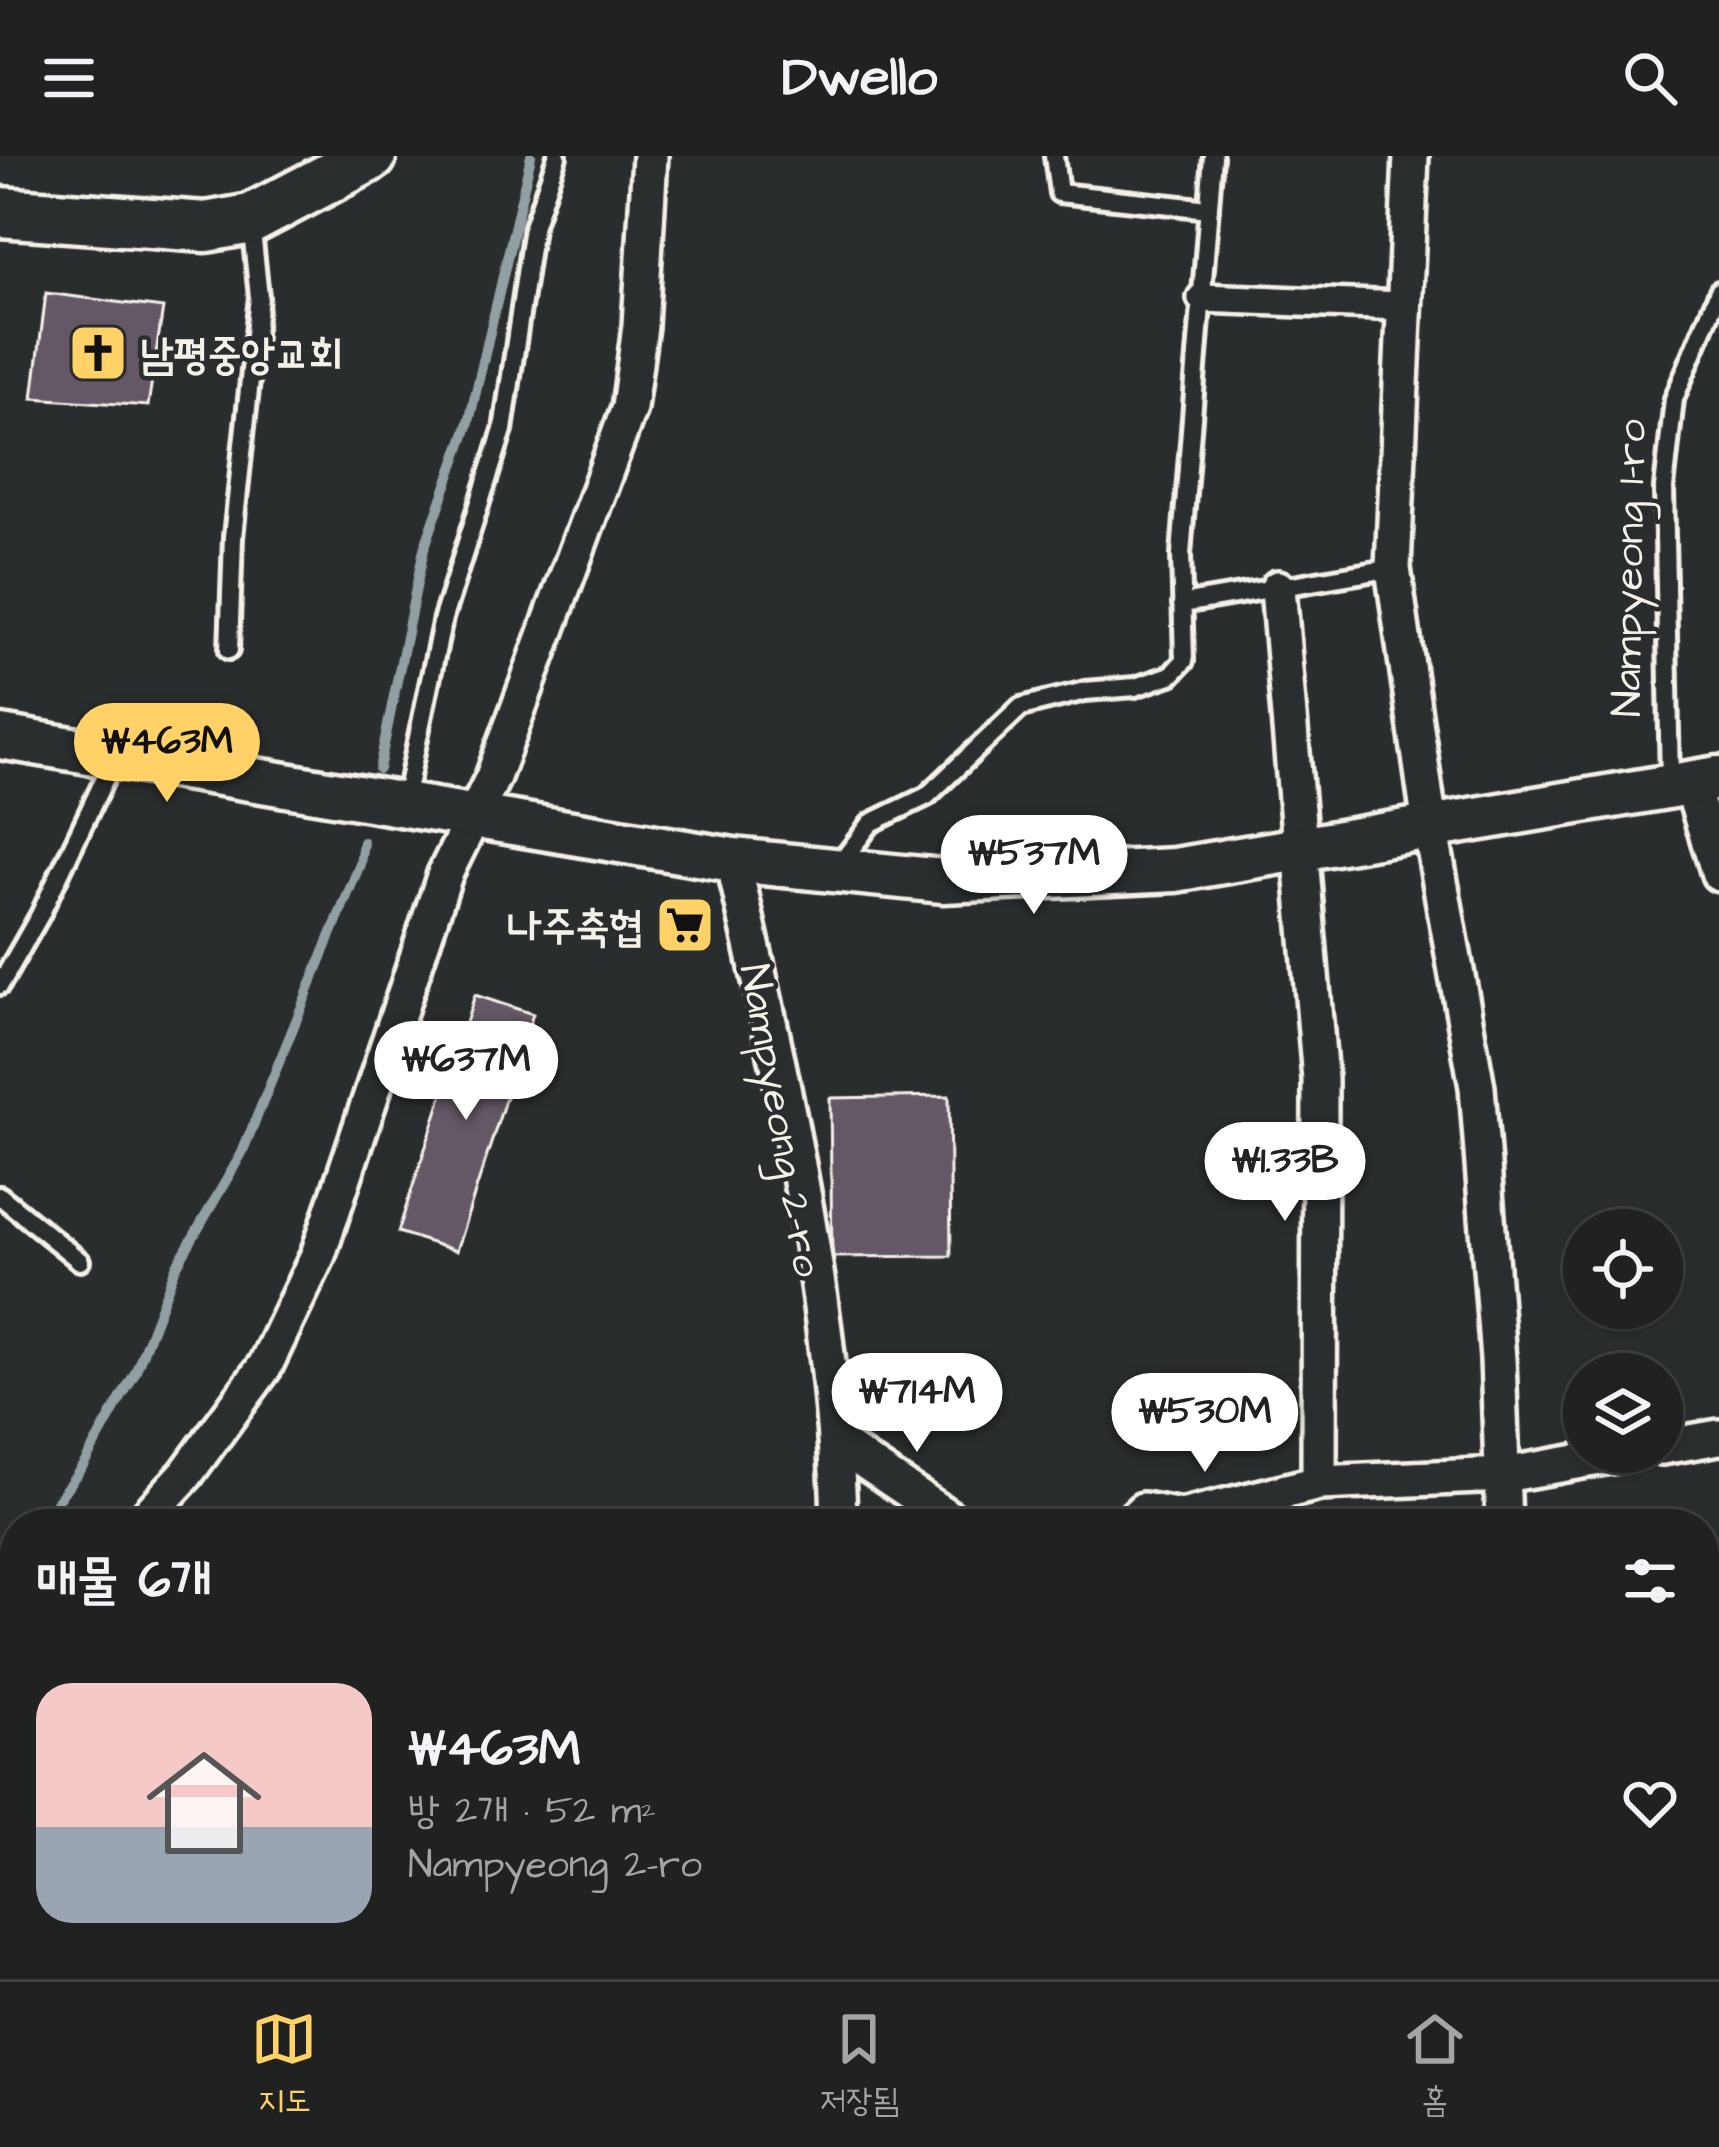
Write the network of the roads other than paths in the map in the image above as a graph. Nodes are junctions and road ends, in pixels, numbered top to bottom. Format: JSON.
{"nodes":[{"id":1,"x":371,"y":156,"type":"edge"},
{"id":2,"x":556,"y":156,"type":"edge"},
{"id":3,"x":650,"y":156,"type":"edge"},
{"id":4,"x":1054,"y":156,"type":"edge"},
{"id":5,"x":1213,"y":156,"type":"edge"},
{"id":6,"x":1411,"y":156,"type":"edge"},
{"id":7,"x":1209,"y":209,"type":"junction"},
{"id":8,"x":0,"y":212,"type":"edge"},
{"id":9,"x":250,"y":219,"type":"junction"},
{"id":10,"x":1719,"y":291,"type":"edge"},
{"id":11,"x":1202,"y":298,"type":"junction"},
{"id":12,"x":1402,"y":306,"type":"junction"},
{"id":13,"x":1393,"y":568,"type":"junction"},
{"id":14,"x":1278,"y":588,"type":"junction"},
{"id":15,"x":1182,"y":604,"type":"junction"},
{"id":16,"x":229,"y":650,"type":"dead end"},
{"id":17,"x":0,"y":737,"type":"edge"},
{"id":18,"x":115,"y":757,"type":"junction"},
{"id":19,"x":1693,"y":781,"type":"edge"},
{"id":20,"x":404,"y":806,"type":"junction"},
{"id":21,"x":476,"y":818,"type":"junction"},
{"id":22,"x":1430,"y":826,"type":"junction"},
{"id":23,"x":1298,"y":848,"type":"junction"},
{"id":24,"x":733,"y":860,"type":"junction"},
{"id":25,"x":833,"y":872,"type":"junction"},
{"id":26,"x":1719,"y":874,"type":"edge"},
{"id":27,"x":0,"y":985,"type":"edge"},
{"id":28,"x":0,"y":1196,"type":"edge"},
{"id":29,"x":80,"y":1261,"type":"dead end"},
{"id":30,"x":1719,"y":1437,"type":"edge"},
{"id":31,"x":837,"y":1443,"type":"junction"},
{"id":32,"x":1683,"y":1443,"type":"edge"},
{"id":33,"x":1563,"y":1464,"type":"edge"},
{"id":34,"x":1504,"y":1474,"type":"junction"},
{"id":35,"x":1319,"y":1483,"type":"junction"},
{"id":36,"x":154,"y":1509,"type":"edge"},
{"id":37,"x":839,"y":1509,"type":"edge"},
{"id":38,"x":936,"y":1509,"type":"edge"},
{"id":39,"x":1213,"y":1509,"type":"edge"},
{"id":40,"x":1504,"y":1509,"type":"edge"}],
"edges":[{"from":1,"to":9,"type":"main road"},
{"from":2,"to":20,"type":"lane"},
{"from":3,"to":21,"type":"street"},
{"from":4,"to":7,"type":"lane"},
{"from":5,"to":7,"type":"lane"},
{"from":6,"to":12,"type":"street"},
{"from":7,"to":11,"type":"lane"},
{"from":8,"to":9,"type":"main road"},
{"from":9,"to":16,"type":"lane"},
{"from":10,"to":19,"type":"lane","name":"Nampyeong 1-ro"},
{"from":11,"to":12,"type":"street"},
{"from":11,"to":15,"type":"lane"},
{"from":12,"to":13,"type":"street"},
{"from":13,"to":14,"type":"lane"},
{"from":13,"to":22,"type":"street"},
{"from":14,"to":15,"type":"lane"},
{"from":14,"to":23,"type":"street"},
{"from":15,"to":25,"type":"lane"},
{"from":17,"to":18,"type":"street"},
{"from":18,"to":20,"type":"street"},
{"from":18,"to":27,"type":"lane"},
{"from":19,"to":22,"type":"street"},
{"from":19,"to":26,"type":"street"},
{"from":20,"to":21,"type":"street"},
{"from":21,"to":24,"type":"street"},
{"from":21,"to":36,"type":"street"},
{"from":22,"to":23,"type":"street"},
{"from":22,"to":34,"type":"street"},
{"from":23,"to":25,"type":"street"},
{"from":23,"to":35,"type":"street"},
{"from":24,"to":25,"type":"street"},
{"from":24,"to":31,"type":"street","name":"Nampyeong 2-ro"},
{"from":28,"to":29,"type":"lane"},
{"from":30,"to":32,"type":"street"},
{"from":31,"to":37,"type":"street","name":"Nampyeong 2-ro"},
{"from":31,"to":38,"type":"street"},
{"from":33,"to":34,"type":"street"},
{"from":34,"to":35,"type":"street"},
{"from":34,"to":40,"type":"street"},
{"from":35,"to":39,"type":"street"}]}
